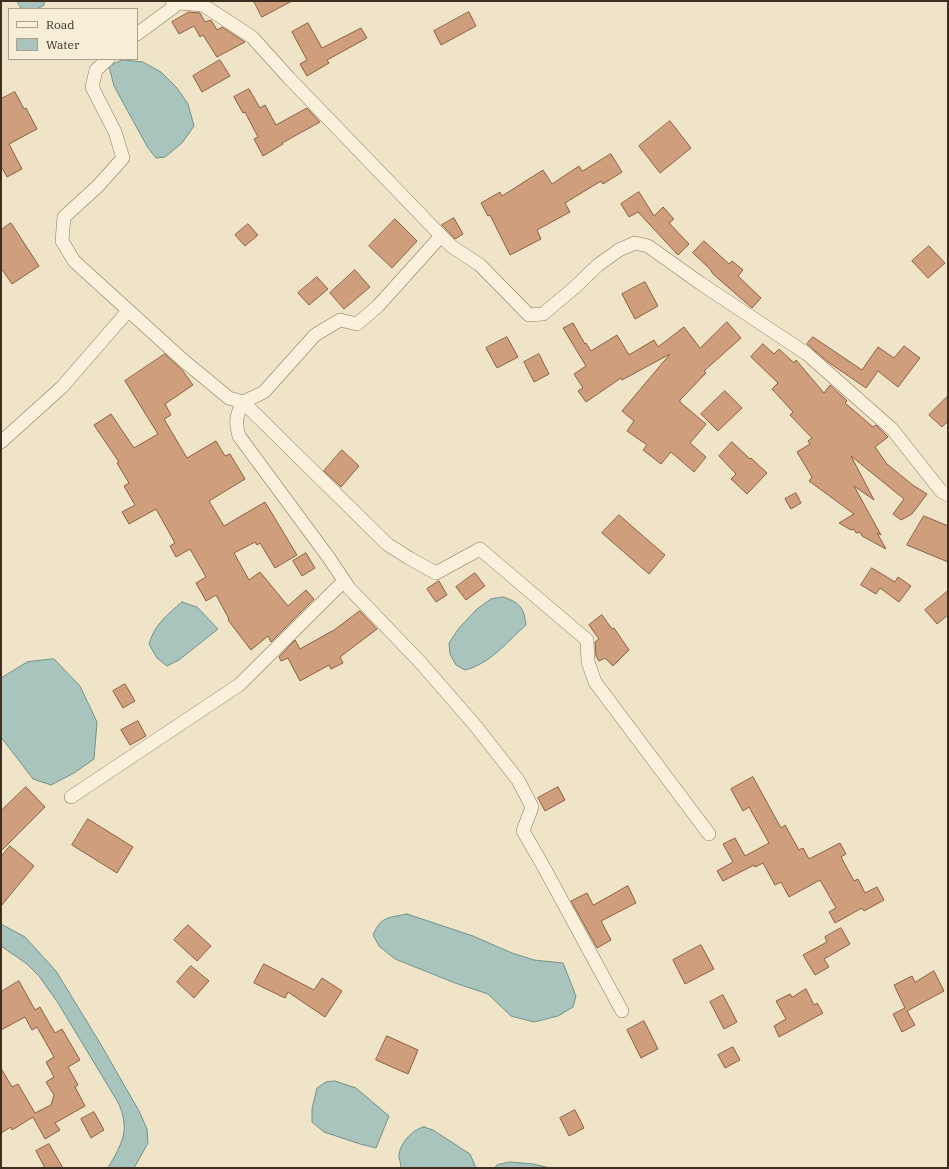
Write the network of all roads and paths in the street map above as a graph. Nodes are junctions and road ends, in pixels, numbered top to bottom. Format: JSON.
{"nodes":[{"id":1,"x":175,"y":2,"type":"edge"},
{"id":2,"x":138,"y":33,"type":"edge"},
{"id":3,"x":107,"y":60,"type":"edge"},
{"id":4,"x":442,"y":236,"type":"junction"},
{"id":5,"x":128,"y":311,"type":"junction"},
{"id":6,"x":243,"y":402,"type":"junction"},
{"id":7,"x":1,"y":442,"type":"edge"},
{"id":8,"x":948,"y":495,"type":"edge"},
{"id":9,"x":344,"y":581,"type":"junction"},
{"id":10,"x":71,"y":797,"type":"dead end"},
{"id":11,"x":709,"y":834,"type":"dead end"},
{"id":12,"x":622,"y":1011,"type":"dead end"}],
"edges":[{"from":1,"to":2,"type":"street"},
{"from":1,"to":4,"type":"street"},
{"from":3,"to":5,"type":"street"},
{"from":4,"to":6,"type":"street"},
{"from":4,"to":8,"type":"street"},
{"from":5,"to":6,"type":"street"},
{"from":5,"to":7,"type":"street"},
{"from":6,"to":9,"type":"street"},
{"from":6,"to":11,"type":"street"},
{"from":9,"to":10,"type":"street"},
{"from":9,"to":12,"type":"street"}]}
